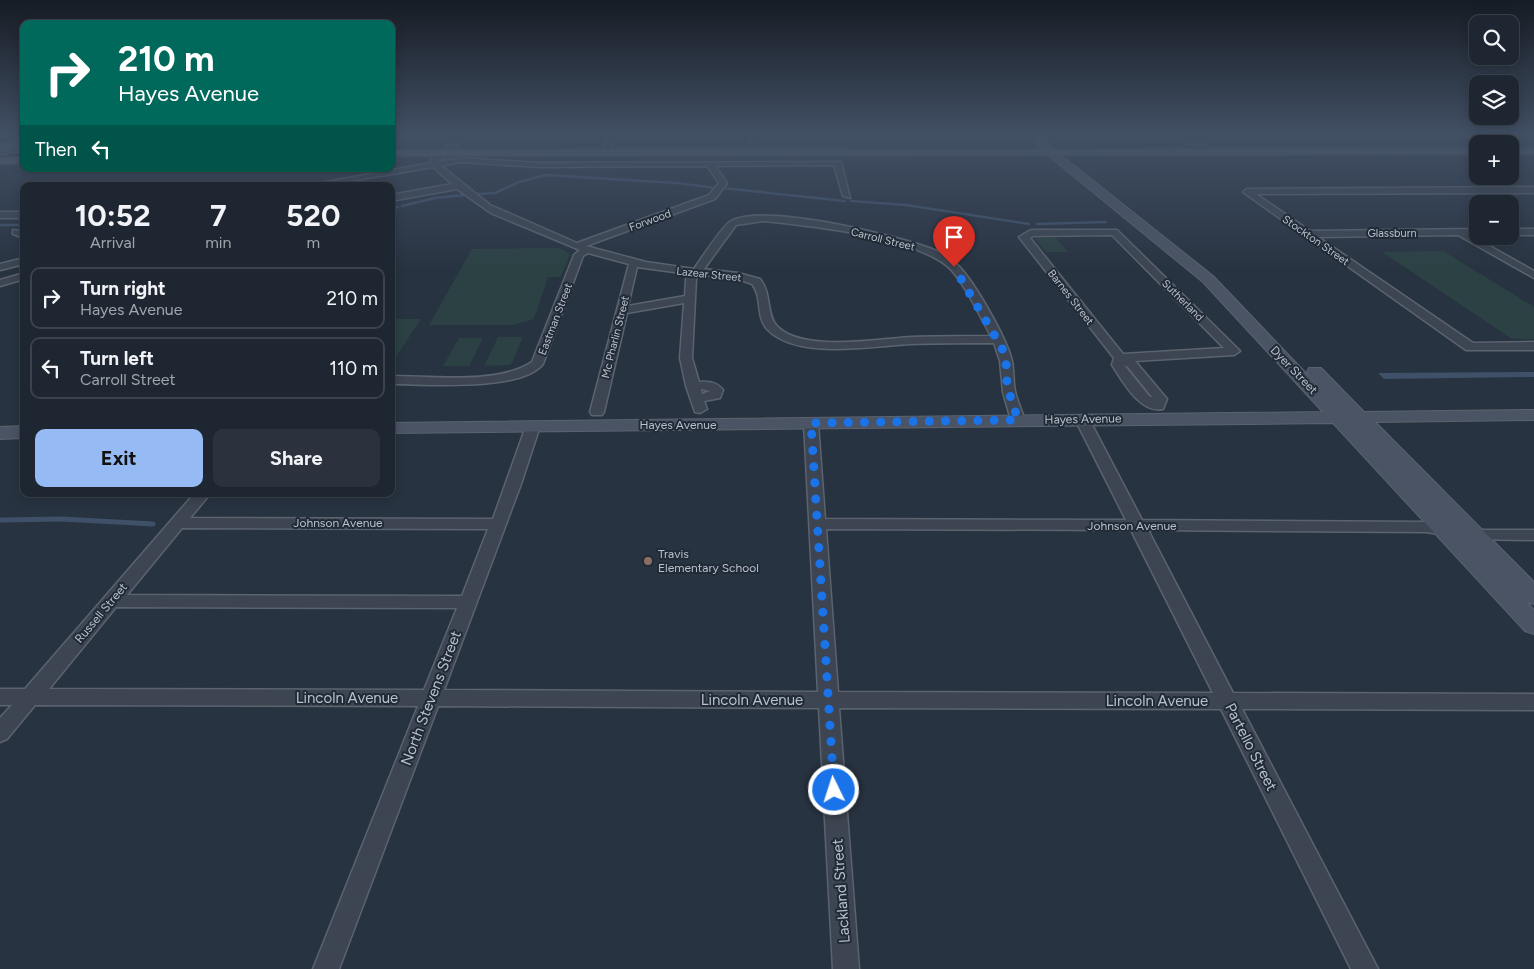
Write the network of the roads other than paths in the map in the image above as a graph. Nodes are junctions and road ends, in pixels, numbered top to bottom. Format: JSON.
{"nodes":[{"id":1,"x":451,"y":180,"type":"edge"},
{"id":2,"x":721,"y":180,"type":"edge"},
{"id":3,"x":842,"y":180,"type":"edge"},
{"id":4,"x":1091,"y":180,"type":"edge"},
{"id":5,"x":1095,"y":180,"type":"edge"},
{"id":6,"x":457,"y":186,"type":"junction"},
{"id":7,"x":1516,"y":190,"type":"junction"},
{"id":8,"x":1534,"y":190,"type":"edge"},
{"id":9,"x":848,"y":196,"type":"dead end"},
{"id":10,"x":395,"y":197,"type":"edge"},
{"id":11,"x":1534,"y":199,"type":"edge"},
{"id":12,"x":0,"y":215,"type":"edge"},
{"id":13,"x":20,"y":215,"type":"edge"},
{"id":14,"x":1469,"y":232,"type":"edge"},
{"id":15,"x":1519,"y":232,"type":"edge"},
{"id":16,"x":1534,"y":232,"type":"edge"},
{"id":17,"x":1460,"y":233,"type":"junction"},
{"id":18,"x":1307,"y":234,"type":"junction"},
{"id":19,"x":1025,"y":235,"type":"joint"},
{"id":20,"x":582,"y":248,"type":"junction"},
{"id":21,"x":20,"y":262,"type":"edge"},
{"id":22,"x":635,"y":263,"type":"junction"},
{"id":23,"x":0,"y":267,"type":"edge"},
{"id":24,"x":694,"y":273,"type":"junction"},
{"id":25,"x":1534,"y":276,"type":"edge"},
{"id":26,"x":20,"y":277,"type":"edge"},
{"id":27,"x":0,"y":282,"type":"edge"},
{"id":28,"x":689,"y":299,"type":"junction"},
{"id":29,"x":622,"y":310,"type":"junction"},
{"id":30,"x":998,"y":339,"type":"junction"},
{"id":31,"x":1534,"y":346,"type":"edge"},
{"id":32,"x":1120,"y":358,"type":"junction"},
{"id":33,"x":395,"y":380,"type":"edge"},
{"id":34,"x":692,"y":386,"type":"junction"},
{"id":35,"x":596,"y":412,"type":"dead end"},
{"id":36,"x":1163,"y":412,"type":"junction"},
{"id":37,"x":1534,"y":415,"type":"edge"},
{"id":38,"x":1350,"y":417,"type":"junction"},
{"id":39,"x":1082,"y":419,"type":"junction"},
{"id":40,"x":1018,"y":420,"type":"junction"},
{"id":41,"x":811,"y":423,"type":"junction"},
{"id":42,"x":533,"y":426,"type":"junction"},
{"id":43,"x":395,"y":428,"type":"edge"},
{"id":44,"x":20,"y":432,"type":"edge"},
{"id":45,"x":0,"y":433,"type":"edge"},
{"id":46,"x":200,"y":497,"type":"edge"},
{"id":47,"x":178,"y":523,"type":"junction"},
{"id":48,"x":498,"y":524,"type":"junction"},
{"id":49,"x":818,"y":524,"type":"junction"},
{"id":50,"x":1137,"y":526,"type":"junction"},
{"id":51,"x":1446,"y":530,"type":"junction"},
{"id":52,"x":1475,"y":535,"type":"junction"},
{"id":53,"x":1534,"y":535,"type":"edge"},
{"id":54,"x":1507,"y":596,"type":"junction"},
{"id":55,"x":1534,"y":596,"type":"edge"},
{"id":56,"x":111,"y":601,"type":"junction"},
{"id":57,"x":468,"y":602,"type":"junction"},
{"id":58,"x":1534,"y":616,"type":"edge"},
{"id":59,"x":1534,"y":625,"type":"edge"},
{"id":60,"x":0,"y":697,"type":"edge"},
{"id":61,"x":31,"y":697,"type":"junction"},
{"id":62,"x":431,"y":699,"type":"junction"},
{"id":63,"x":829,"y":700,"type":"junction"},
{"id":64,"x":1227,"y":701,"type":"junction"},
{"id":65,"x":1534,"y":702,"type":"edge"},
{"id":66,"x":0,"y":733,"type":"edge"},
{"id":67,"x":326,"y":969,"type":"edge"},
{"id":68,"x":846,"y":969,"type":"edge"},
{"id":69,"x":1365,"y":969,"type":"edge"}],
"edges":[{"from":1,"to":6,"type":"street","name":"Lazear Street"},
{"from":2,"to":20,"type":"street","name":"Forwood"},
{"from":3,"to":9,"type":"street"},
{"from":4,"to":38,"type":"main road","name":"Dyer Street"},
{"from":5,"to":38,"type":"main road","name":"Dyer Street"},
{"from":6,"to":10,"type":"street"},
{"from":6,"to":20,"type":"street","name":"Lazear Street"},
{"from":7,"to":8,"type":"street","name":"Stockton Street"},
{"from":7,"to":11,"type":"street"},
{"from":7,"to":18,"type":"street","name":"Stockton Street"},
{"from":12,"to":13,"type":"street"},
{"from":14,"to":17,"type":"street","name":"Glassburn"},
{"from":15,"to":16,"type":"street"},
{"from":17,"to":18,"type":"street","name":"Glassburn"},
{"from":17,"to":25,"type":"street"},
{"from":18,"to":31,"type":"street","name":"Stockton Street"},
{"from":19,"to":32,"type":"street","name":"Barnes Street"},
{"from":19,"to":32,"type":"street","name":"Sutherland"},
{"from":20,"to":22,"type":"street","name":"Lazear Street"},
{"from":20,"to":33,"type":"street","name":"Eastman Street"},
{"from":21,"to":23,"type":"street"},
{"from":22,"to":24,"type":"street","name":"Lazear Street"},
{"from":22,"to":29,"type":"street","name":"Mc Pharlin Street"},
{"from":24,"to":28,"type":"street"},
{"from":24,"to":30,"type":"street","name":"Lazear Street"},
{"from":24,"to":30,"type":"street","name":"Carroll Street"},
{"from":26,"to":27,"type":"street"},
{"from":28,"to":29,"type":"street"},
{"from":28,"to":34,"type":"street"},
{"from":29,"to":35,"type":"street","name":"Mc Pharlin Street"},
{"from":30,"to":40,"type":"street","name":"Carroll Street"},
{"from":32,"to":36,"type":"street","name":"Barnes Street"},
{"from":34,"to":34,"type":"street"},
{"from":36,"to":38,"type":"main road","name":"Hayes Avenue"},
{"from":36,"to":39,"type":"main road","name":"Hayes Avenue"},
{"from":37,"to":38,"type":"main road","name":"Hayes Avenue"},
{"from":38,"to":51,"type":"main road","name":"Dyer Street"},
{"from":38,"to":52,"type":"main road","name":"Dyer Street"},
{"from":39,"to":40,"type":"main road","name":"Hayes Avenue"},
{"from":39,"to":50,"type":"street","name":"Partello Street"},
{"from":40,"to":41,"type":"main road","name":"Hayes Avenue"},
{"from":41,"to":42,"type":"main road","name":"Hayes Avenue"},
{"from":41,"to":49,"type":"street","name":"Lackland Street"},
{"from":42,"to":43,"type":"main road","name":"Hayes Avenue"},
{"from":42,"to":48,"type":"street","name":"North Stevens Street"},
{"from":44,"to":45,"type":"main road"},
{"from":46,"to":47,"type":"street","name":"Russell Street"},
{"from":47,"to":48,"type":"street","name":"Johnson Avenue"},
{"from":47,"to":56,"type":"street","name":"Russell Street"},
{"from":48,"to":57,"type":"street","name":"North Stevens Street"},
{"from":49,"to":50,"type":"street","name":"Johnson Avenue"},
{"from":49,"to":63,"type":"street","name":"Lackland Street"},
{"from":50,"to":51,"type":"street","name":"Johnson Avenue"},
{"from":50,"to":64,"type":"street","name":"Partello Street"},
{"from":51,"to":54,"type":"main road","name":"Dyer Street"},
{"from":52,"to":53,"type":"street"},
{"from":52,"to":55,"type":"main road","name":"Dyer Street"},
{"from":54,"to":58,"type":"main road"},
{"from":54,"to":59,"type":"main road","name":"Dyer Street"},
{"from":56,"to":57,"type":"street"},
{"from":56,"to":61,"type":"street","name":"Russell Street"},
{"from":57,"to":62,"type":"street","name":"North Stevens Street"},
{"from":60,"to":61,"type":"street","name":"Lincoln Avenue"},
{"from":61,"to":62,"type":"street","name":"Lincoln Avenue"},
{"from":61,"to":66,"type":"street","name":"Russell Street"},
{"from":62,"to":63,"type":"street","name":"Lincoln Avenue"},
{"from":62,"to":67,"type":"street","name":"North Stevens Street"},
{"from":63,"to":64,"type":"street","name":"Lincoln Avenue"},
{"from":63,"to":68,"type":"street","name":"Lackland Street"},
{"from":64,"to":65,"type":"street","name":"Lincoln Avenue"},
{"from":64,"to":69,"type":"street","name":"Partello Street"}]}
